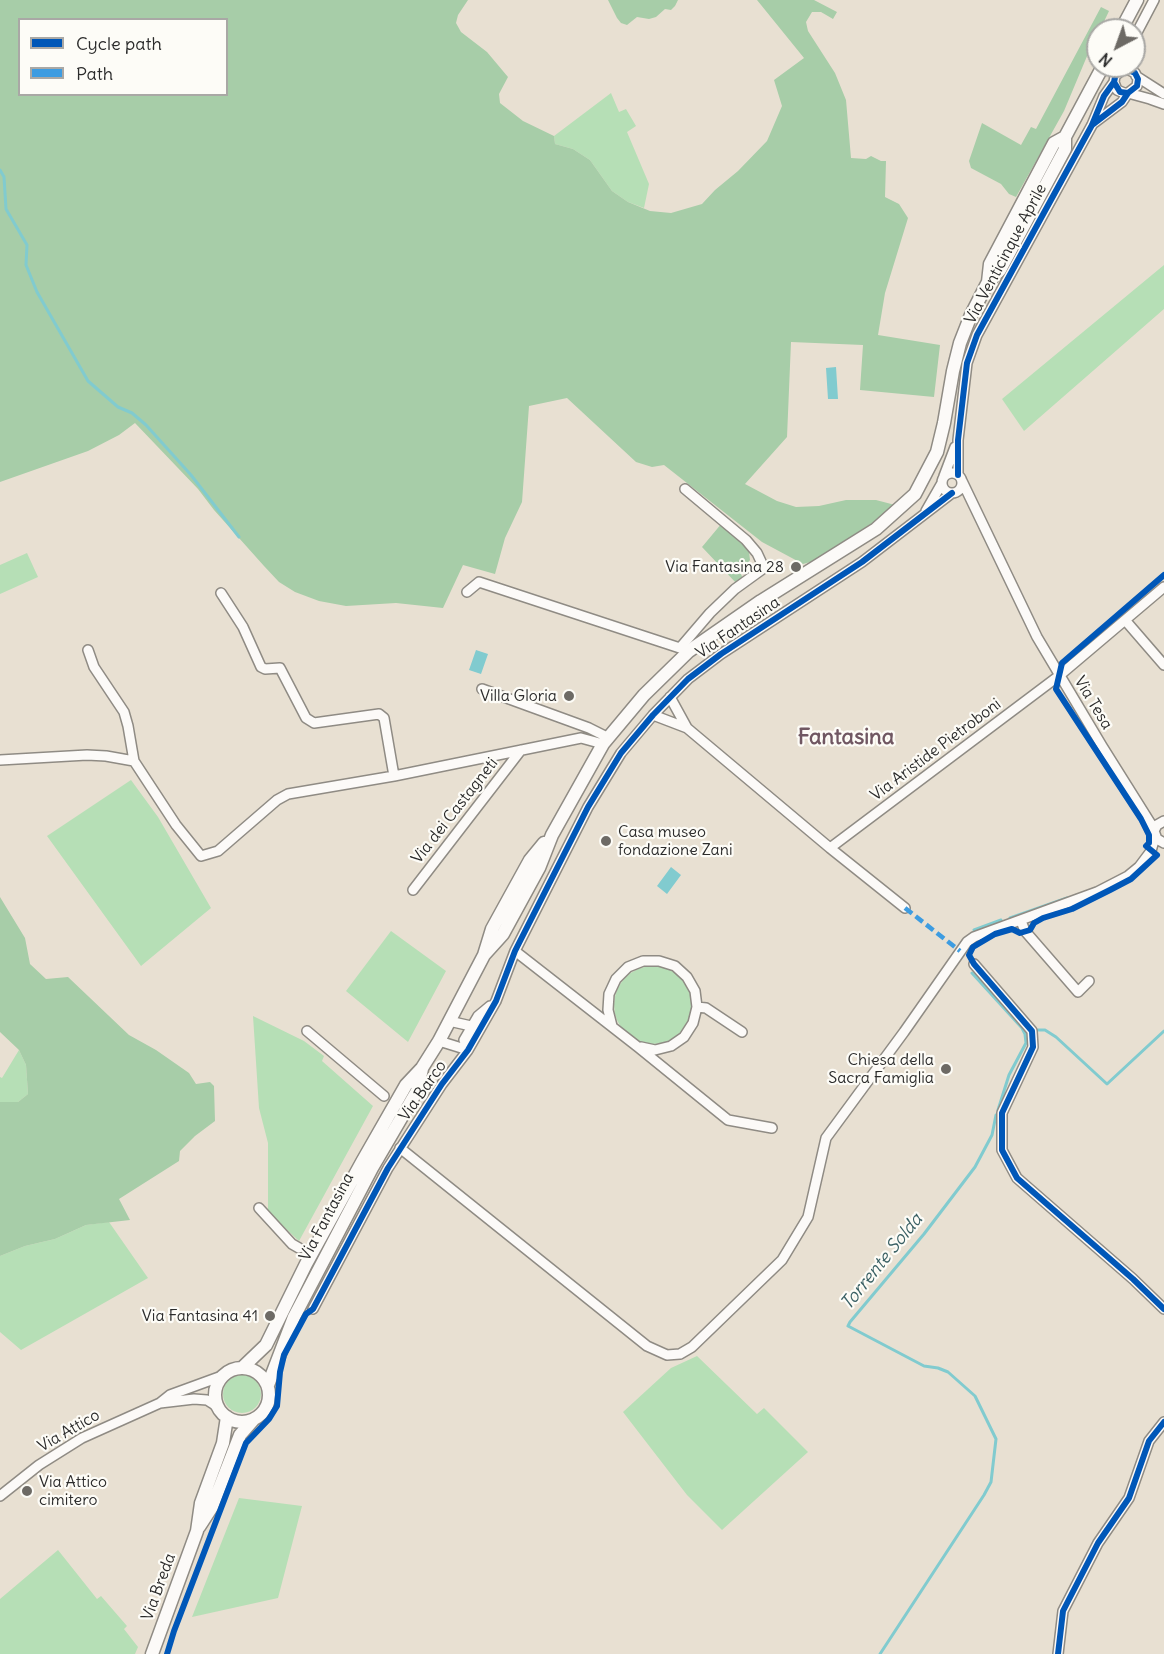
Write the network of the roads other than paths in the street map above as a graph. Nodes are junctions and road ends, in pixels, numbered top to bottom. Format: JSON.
{"nodes":[{"id":1,"x":1137,"y":0,"type":"edge"},
{"id":2,"x":1154,"y":0,"type":"edge"},
{"id":3,"x":1127,"y":18,"type":"edge"},
{"id":4,"x":1145,"y":18,"type":"edge"},
{"id":5,"x":1097,"y":78,"type":"edge"},
{"id":6,"x":1110,"y":78,"type":"edge"},
{"id":7,"x":1115,"y":78,"type":"edge"},
{"id":8,"x":1136,"y":78,"type":"edge"},
{"id":9,"x":1139,"y":78,"type":"edge"},
{"id":10,"x":1114,"y":81,"type":"junction"},
{"id":11,"x":1128,"y":93,"type":"junction"},
{"id":12,"x":1164,"y":94,"type":"edge"},
{"id":13,"x":1164,"y":104,"type":"edge"},
{"id":14,"x":1092,"y":125,"type":"junction"},
{"id":15,"x":958,"y":440,"type":"junction"},
{"id":16,"x":960,"y":478,"type":"junction"},
{"id":17,"x":943,"y":479,"type":"junction"},
{"id":18,"x":685,"y":489,"type":"dead end"},
{"id":19,"x":954,"y":493,"type":"junction"},
{"id":20,"x":976,"y":514,"type":"junction"},
{"id":21,"x":924,"y":516,"type":"junction"},
{"id":22,"x":1164,"y":586,"type":"edge"},
{"id":23,"x":467,"y":592,"type":"dead end"},
{"id":24,"x":221,"y":593,"type":"dead end"},
{"id":25,"x":1125,"y":620,"type":"junction"},
{"id":26,"x":88,"y":650,"type":"dead end"},
{"id":27,"x":685,"y":650,"type":"junction"},
{"id":28,"x":1164,"y":665,"type":"edge"},
{"id":29,"x":1060,"y":675,"type":"junction"},
{"id":30,"x":482,"y":689,"type":"dead end"},
{"id":31,"x":670,"y":696,"type":"junction"},
{"id":32,"x":653,"y":715,"type":"junction"},
{"id":33,"x":687,"y":728,"type":"junction"},
{"id":34,"x":606,"y":741,"type":"junction"},
{"id":35,"x":521,"y":750,"type":"junction"},
{"id":36,"x":0,"y":760,"type":"edge"},
{"id":37,"x":134,"y":761,"type":"junction"},
{"id":38,"x":394,"y":776,"type":"junction"},
{"id":39,"x":1142,"y":807,"type":"junction"},
{"id":40,"x":1163,"y":821,"type":"edge"},
{"id":41,"x":1155,"y":833,"type":"junction"},
{"id":42,"x":1164,"y":844,"type":"edge"},
{"id":43,"x":830,"y":848,"type":"junction"},
{"id":44,"x":1151,"y":851,"type":"junction"},
{"id":45,"x":413,"y":890,"type":"dead end"},
{"id":46,"x":905,"y":908,"type":"dead end"},
{"id":47,"x":1021,"y":921,"type":"junction"},
{"id":48,"x":515,"y":951,"type":"junction"},
{"id":49,"x":974,"y":964,"type":"dead end"},
{"id":50,"x":1089,"y":981,"type":"dead end"},
{"id":51,"x":496,"y":1001,"type":"junction"},
{"id":52,"x":697,"y":1007,"type":"junction"},
{"id":53,"x":449,"y":1022,"type":"junction"},
{"id":54,"x":471,"y":1026,"type":"junction"},
{"id":55,"x":612,"y":1026,"type":"junction"},
{"id":56,"x":307,"y":1031,"type":"dead end"},
{"id":57,"x":742,"y":1032,"type":"dead end"},
{"id":58,"x":439,"y":1041,"type":"junction"},
{"id":59,"x":638,"y":1047,"type":"junction"},
{"id":60,"x":468,"y":1050,"type":"junction"},
{"id":61,"x":422,"y":1068,"type":"junction"},
{"id":62,"x":384,"y":1096,"type":"dead end"},
{"id":63,"x":772,"y":1128,"type":"dead end"},
{"id":64,"x":400,"y":1148,"type":"junction"},
{"id":65,"x":259,"y":1208,"type":"dead end"},
{"id":66,"x":299,"y":1248,"type":"dead end"},
{"id":67,"x":314,"y":1309,"type":"dead end"},
{"id":68,"x":1164,"y":1309,"type":"edge"},
{"id":69,"x":243,"y":1367,"type":"junction"},
{"id":70,"x":222,"y":1376,"type":"junction"},
{"id":71,"x":268,"y":1385,"type":"junction"},
{"id":72,"x":160,"y":1403,"type":"junction"},
{"id":73,"x":218,"y":1407,"type":"junction"},
{"id":74,"x":227,"y":1417,"type":"junction"},
{"id":75,"x":254,"y":1419,"type":"junction"},
{"id":76,"x":1164,"y":1422,"type":"edge"},
{"id":77,"x":0,"y":1494,"type":"edge"},
{"id":78,"x":196,"y":1531,"type":"junction"},
{"id":79,"x":152,"y":1654,"type":"edge"},
{"id":80,"x":1058,"y":1654,"type":"edge"}],
"edges":[{"from":1,"to":3,"type":"street"},
{"from":2,"to":4,"type":"street"},
{"from":5,"to":27,"type":"street","name":"Via Venticinque Aprile"},
{"from":6,"to":10,"type":"street"},
{"from":7,"to":10,"type":"street"},
{"from":8,"to":11,"type":"street"},
{"from":9,"to":12,"type":"street"},
{"from":10,"to":11,"type":"street"},
{"from":10,"to":14,"type":"street","name":"Via Venticinque Aprile"},
{"from":11,"to":13,"type":"street"},
{"from":11,"to":14,"type":"street","name":"Via Venticinque Aprile"},
{"from":14,"to":15,"type":"street","name":"Via Venticinque Aprile"},
{"from":15,"to":16,"type":"street","name":"Via Venticinque Aprile"},
{"from":15,"to":17,"type":"street","name":"Via Venticinque Aprile"},
{"from":16,"to":17,"type":"street"},
{"from":16,"to":19,"type":"street"},
{"from":16,"to":20,"type":"street","name":"Via Tesa"},
{"from":17,"to":19,"type":"street"},
{"from":17,"to":21,"type":"street","name":"Via Fantasina"},
{"from":18,"to":27,"type":"street"},
{"from":19,"to":20,"type":"street","name":"Via Tesa"},
{"from":19,"to":21,"type":"street","name":"Via Fantasina"},
{"from":20,"to":29,"type":"street","name":"Via Tesa"},
{"from":21,"to":31,"type":"street","name":"Via Fantasina"},
{"from":22,"to":25,"type":"street","name":"Via Aristide Pietroboni"},
{"from":23,"to":27,"type":"street","name":"Via Fantasina"},
{"from":24,"to":38,"type":"street"},
{"from":25,"to":28,"type":"street"},
{"from":25,"to":29,"type":"street","name":"Via Aristide Pietroboni"},
{"from":26,"to":37,"type":"street","name":"Via dei Castagneti"},
{"from":27,"to":34,"type":"street","name":"Via Fantasina"},
{"from":29,"to":39,"type":"street","name":"Via Tesa"},
{"from":29,"to":43,"type":"street","name":"Via Aristide Pietroboni"},
{"from":30,"to":34,"type":"street"},
{"from":31,"to":32,"type":"street","name":"Via Fantasina"},
{"from":31,"to":33,"type":"street"},
{"from":32,"to":33,"type":"street"},
{"from":32,"to":48,"type":"street","name":"Via Fantasina"},
{"from":33,"to":43,"type":"street"},
{"from":34,"to":35,"type":"street","name":"Via dei Castagneti"},
{"from":34,"to":53,"type":"street","name":"Via Fantasina"},
{"from":35,"to":38,"type":"street","name":"Via dei Castagneti"},
{"from":35,"to":45,"type":"street","name":"Via dei Castagneti"},
{"from":36,"to":37,"type":"street"},
{"from":37,"to":38,"type":"street","name":"Via dei Castagneti"},
{"from":39,"to":40,"type":"street","name":"Via Tesa"},
{"from":39,"to":41,"type":"street","name":"Via Tesa"},
{"from":40,"to":41,"type":"street"},
{"from":41,"to":42,"type":"street"},
{"from":41,"to":44,"type":"street"},
{"from":42,"to":44,"type":"street"},
{"from":43,"to":46,"type":"street"},
{"from":44,"to":47,"type":"street"},
{"from":47,"to":50,"type":"street"},
{"from":47,"to":64,"type":"street"},
{"from":48,"to":51,"type":"street","name":"Via Fantasina"},
{"from":48,"to":55,"type":"street"},
{"from":49,"to":68,"type":"street"},
{"from":51,"to":54,"type":"street","name":"Via Fantasina"},
{"from":51,"to":60,"type":"street","name":"Via Fantasina"},
{"from":52,"to":55,"type":"street"},
{"from":52,"to":57,"type":"street"},
{"from":52,"to":59,"type":"street"},
{"from":53,"to":54,"type":"street"},
{"from":53,"to":58,"type":"street","name":"Via Fantasina"},
{"from":54,"to":60,"type":"street"},
{"from":55,"to":59,"type":"street"},
{"from":56,"to":62,"type":"street"},
{"from":58,"to":60,"type":"street"},
{"from":58,"to":61,"type":"street","name":"Via Fantasina"},
{"from":59,"to":63,"type":"street"},
{"from":60,"to":64,"type":"street","name":"Via Barco"},
{"from":61,"to":69,"type":"street","name":"Via Fantasina"},
{"from":61,"to":71,"type":"street","name":"Via Fantasina"},
{"from":64,"to":67,"type":"street","name":"Via Barco"},
{"from":65,"to":66,"type":"street"},
{"from":69,"to":70,"type":"street"},
{"from":69,"to":71,"type":"street"},
{"from":70,"to":72,"type":"street","name":"Via Attico"},
{"from":70,"to":73,"type":"street"},
{"from":71,"to":75,"type":"street","name":"Via Breda"},
{"from":72,"to":73,"type":"street","name":"Via Attico"},
{"from":72,"to":77,"type":"street","name":"Via Attico"},
{"from":73,"to":74,"type":"street"},
{"from":74,"to":75,"type":"street"},
{"from":74,"to":78,"type":"street","name":"Via Breda"},
{"from":75,"to":78,"type":"street","name":"Via Breda"},
{"from":76,"to":80,"type":"street"},
{"from":78,"to":79,"type":"street","name":"Via Breda"}]}
